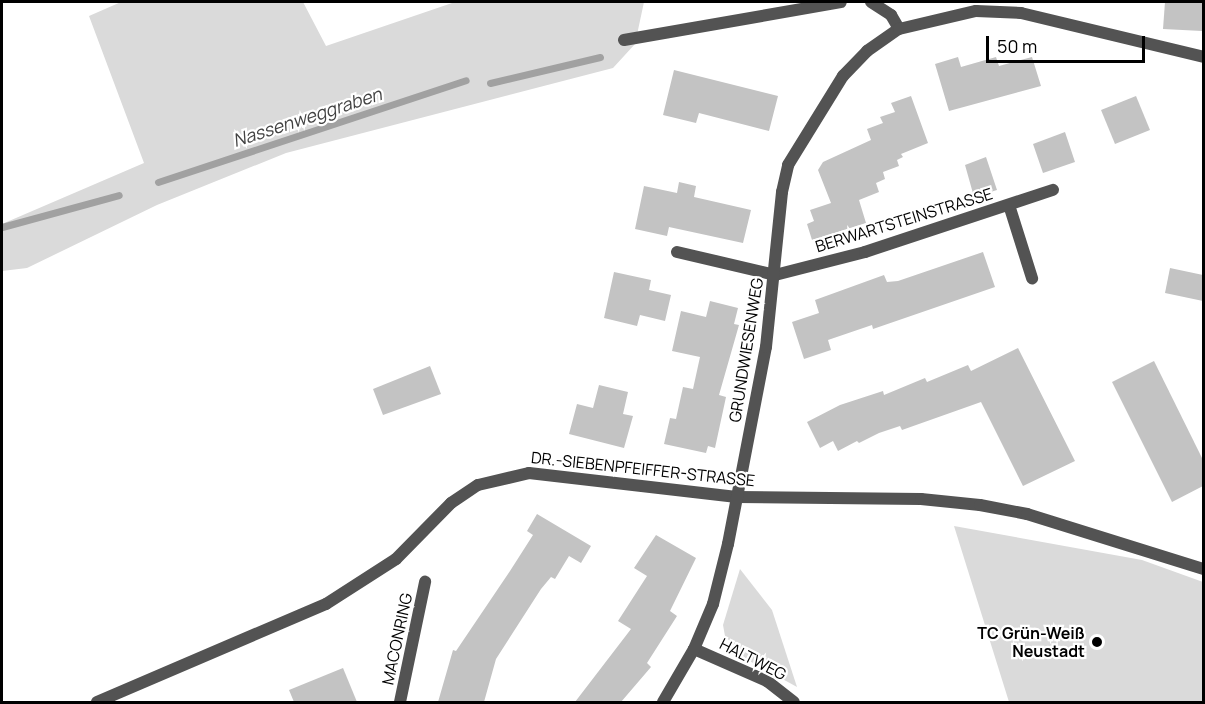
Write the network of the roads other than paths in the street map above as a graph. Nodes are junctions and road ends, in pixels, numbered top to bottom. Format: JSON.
{"nodes":[{"id":1,"x":841,"y":2,"type":"edge"},
{"id":2,"x":871,"y":2,"type":"edge"},
{"id":3,"x":899,"y":29,"type":"junction"},
{"id":4,"x":624,"y":40,"type":"dead end"},
{"id":5,"x":1203,"y":57,"type":"edge"},
{"id":6,"x":1053,"y":190,"type":"dead end"},
{"id":7,"x":1009,"y":204,"type":"junction"},
{"id":8,"x":677,"y":252,"type":"dead end"},
{"id":9,"x":775,"y":275,"type":"junction"},
{"id":10,"x":1032,"y":278,"type":"dead end"},
{"id":11,"x":737,"y":497,"type":"junction"},
{"id":12,"x":1203,"y":569,"type":"edge"},
{"id":13,"x":425,"y":582,"type":"dead end"},
{"id":14,"x":694,"y":649,"type":"junction"},
{"id":15,"x":97,"y":702,"type":"edge"},
{"id":16,"x":400,"y":702,"type":"edge"},
{"id":17,"x":663,"y":702,"type":"edge"},
{"id":18,"x":794,"y":702,"type":"edge"}],
"edges":[{"from":1,"to":4,"type":"street"},
{"from":2,"to":3,"type":"street"},
{"from":3,"to":5,"type":"street","name":"GRUNDWIESENWEG"},
{"from":3,"to":9,"type":"street","name":"GRUNDWIESENWEG"},
{"from":6,"to":7,"type":"street","name":"BERWARTSTEINSTRASSE"},
{"from":7,"to":9,"type":"street","name":"BERWARTSTEINSTRASSE"},
{"from":7,"to":10,"type":"street","name":"BERWARTSTEINSTRASSE"},
{"from":8,"to":9,"type":"street"},
{"from":9,"to":11,"type":"street","name":"GRUNDWIESENWEG"},
{"from":11,"to":12,"type":"street","name":"DR.-SIEBENPFEIFFER-STRASSE"},
{"from":11,"to":14,"type":"street","name":"GRUNDWIESENWEG"},
{"from":11,"to":15,"type":"street","name":"DR.-SIEBENPFEIFFER-STRASSE"},
{"from":13,"to":16,"type":"street","name":"MACONRING"},
{"from":14,"to":17,"type":"street","name":"GRUNDWIESENWEG"},
{"from":14,"to":18,"type":"street","name":"HALTWEG"}]}
